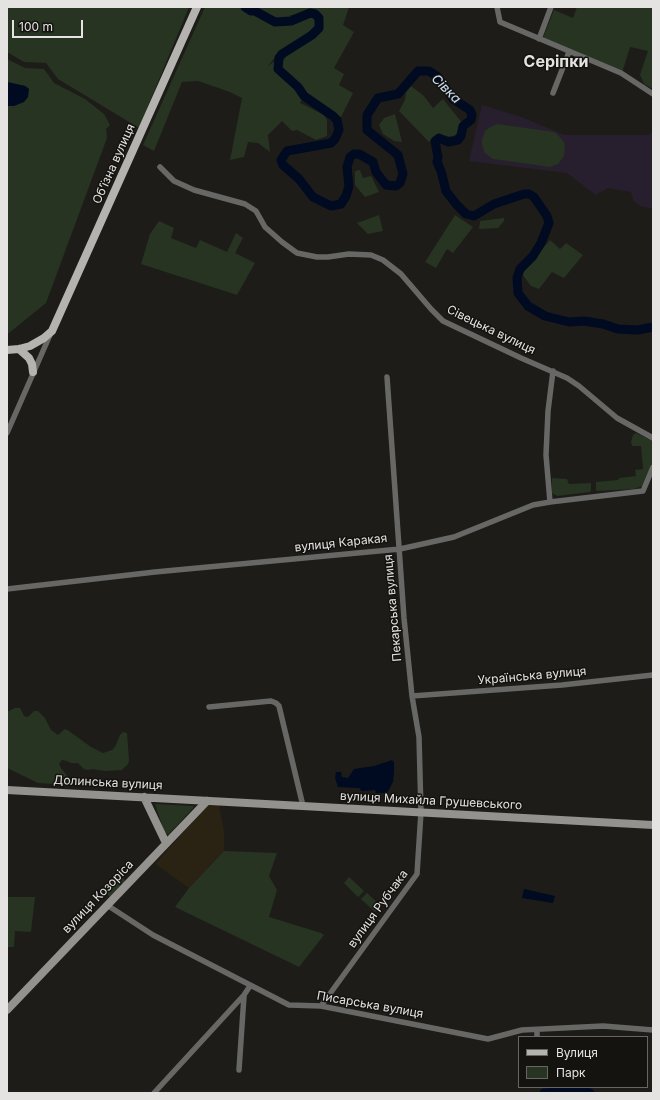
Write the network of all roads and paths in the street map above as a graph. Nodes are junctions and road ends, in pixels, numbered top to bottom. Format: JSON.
{"nodes":[{"id":1,"x":197,"y":7,"type":"edge"},
{"id":2,"x":497,"y":7,"type":"edge"},
{"id":3,"x":551,"y":7,"type":"edge"},
{"id":4,"x":538,"y":39,"type":"junction"},
{"id":5,"x":569,"y":52,"type":"junction"},
{"id":6,"x":553,"y":93,"type":"dead end"},
{"id":7,"x":653,"y":94,"type":"edge"},
{"id":8,"x":160,"y":167,"type":"dead end"},
{"id":9,"x":52,"y":331,"type":"junction"},
{"id":10,"x":19,"y":349,"type":"junction"},
{"id":11,"x":7,"y":350,"type":"edge"},
{"id":12,"x":553,"y":371,"type":"junction"},
{"id":13,"x":33,"y":372,"type":"junction"},
{"id":14,"x":387,"y":377,"type":"dead end"},
{"id":15,"x":7,"y":433,"type":"edge"},
{"id":16,"x":653,"y":438,"type":"edge"},
{"id":17,"x":653,"y":466,"type":"edge"},
{"id":18,"x":550,"y":502,"type":"junction"},
{"id":19,"x":400,"y":549,"type":"junction"},
{"id":20,"x":7,"y":589,"type":"edge"},
{"id":21,"x":653,"y":675,"type":"edge"},
{"id":22,"x":412,"y":696,"type":"junction"},
{"id":23,"x":210,"y":707,"type":"dead end"},
{"id":24,"x":7,"y":790,"type":"edge"},
{"id":25,"x":144,"y":797,"type":"junction"},
{"id":26,"x":207,"y":801,"type":"junction"},
{"id":27,"x":303,"y":806,"type":"junction"},
{"id":28,"x":421,"y":812,"type":"junction"},
{"id":29,"x":653,"y":825,"type":"edge"},
{"id":30,"x":166,"y":843,"type":"junction"},
{"id":31,"x":106,"y":905,"type":"junction"},
{"id":32,"x":250,"y":986,"type":"junction"},
{"id":33,"x":244,"y":995,"type":"junction"},
{"id":34,"x":321,"y":1006,"type":"junction"},
{"id":35,"x":7,"y":1010,"type":"edge"},
{"id":36,"x":537,"y":1030,"type":"junction"},
{"id":37,"x":653,"y":1030,"type":"edge"},
{"id":38,"x":537,"y":1036,"type":"edge"},
{"id":39,"x":239,"y":1070,"type":"dead end"},
{"id":40,"x":154,"y":1093,"type":"edge"}],
"edges":[{"from":1,"to":9,"type":"main road","name":"Обʼїзна вулиця"},
{"from":2,"to":4,"type":"street"},
{"from":3,"to":4,"type":"street"},
{"from":4,"to":5,"type":"street"},
{"from":5,"to":6,"type":"street"},
{"from":5,"to":7,"type":"street"},
{"from":8,"to":12,"type":"street","name":"Сівецька вулиця"},
{"from":9,"to":10,"type":"main road","name":"Обʼїзна вулиця"},
{"from":9,"to":13,"type":"street","name":"Обʼїзна вулиця"},
{"from":10,"to":11,"type":"main road","name":"Обʼїзна вулиця"},
{"from":10,"to":13,"type":"main road"},
{"from":12,"to":16,"type":"street","name":"Сівецька вулиця"},
{"from":12,"to":18,"type":"street"},
{"from":13,"to":15,"type":"street","name":"Обʼїзна вулиця"},
{"from":14,"to":19,"type":"street","name":"Пекарська вулиця"},
{"from":17,"to":18,"type":"street","name":"вулиця Каракая"},
{"from":18,"to":19,"type":"street","name":"вулиця Каракая"},
{"from":19,"to":20,"type":"street","name":"вулиця Каракая"},
{"from":19,"to":22,"type":"street","name":"Пекарська вулиця"},
{"from":21,"to":22,"type":"street","name":"Українська вулиця"},
{"from":22,"to":28,"type":"street","name":"Пекарська вулиця"},
{"from":23,"to":27,"type":"street"},
{"from":24,"to":25,"type":"main road","name":"Долинська вулиця"},
{"from":25,"to":26,"type":"main road","name":"Долинська вулиця"},
{"from":25,"to":30,"type":"main road"},
{"from":26,"to":27,"type":"main road","name":"вулиця Михайла Грушевського"},
{"from":26,"to":30,"type":"main road","name":"вулиця Козоріса"},
{"from":27,"to":28,"type":"main road","name":"вулиця Михайла Грушевського"},
{"from":28,"to":29,"type":"main road","name":"вулиця Михайла Грушевського"},
{"from":28,"to":34,"type":"street","name":"вулиця Рубчака"},
{"from":30,"to":31,"type":"main road","name":"вулиця Козоріса"},
{"from":31,"to":32,"type":"street","name":"Писарська вулиця"},
{"from":31,"to":35,"type":"main road","name":"вулиця Козоріса"},
{"from":32,"to":33,"type":"street"},
{"from":32,"to":34,"type":"street","name":"Писарська вулиця"},
{"from":33,"to":39,"type":"street"},
{"from":33,"to":40,"type":"street"},
{"from":34,"to":36,"type":"street","name":"Писарська вулиця"},
{"from":36,"to":37,"type":"street","name":"Писарська вулиця"},
{"from":36,"to":38,"type":"street"}]}
